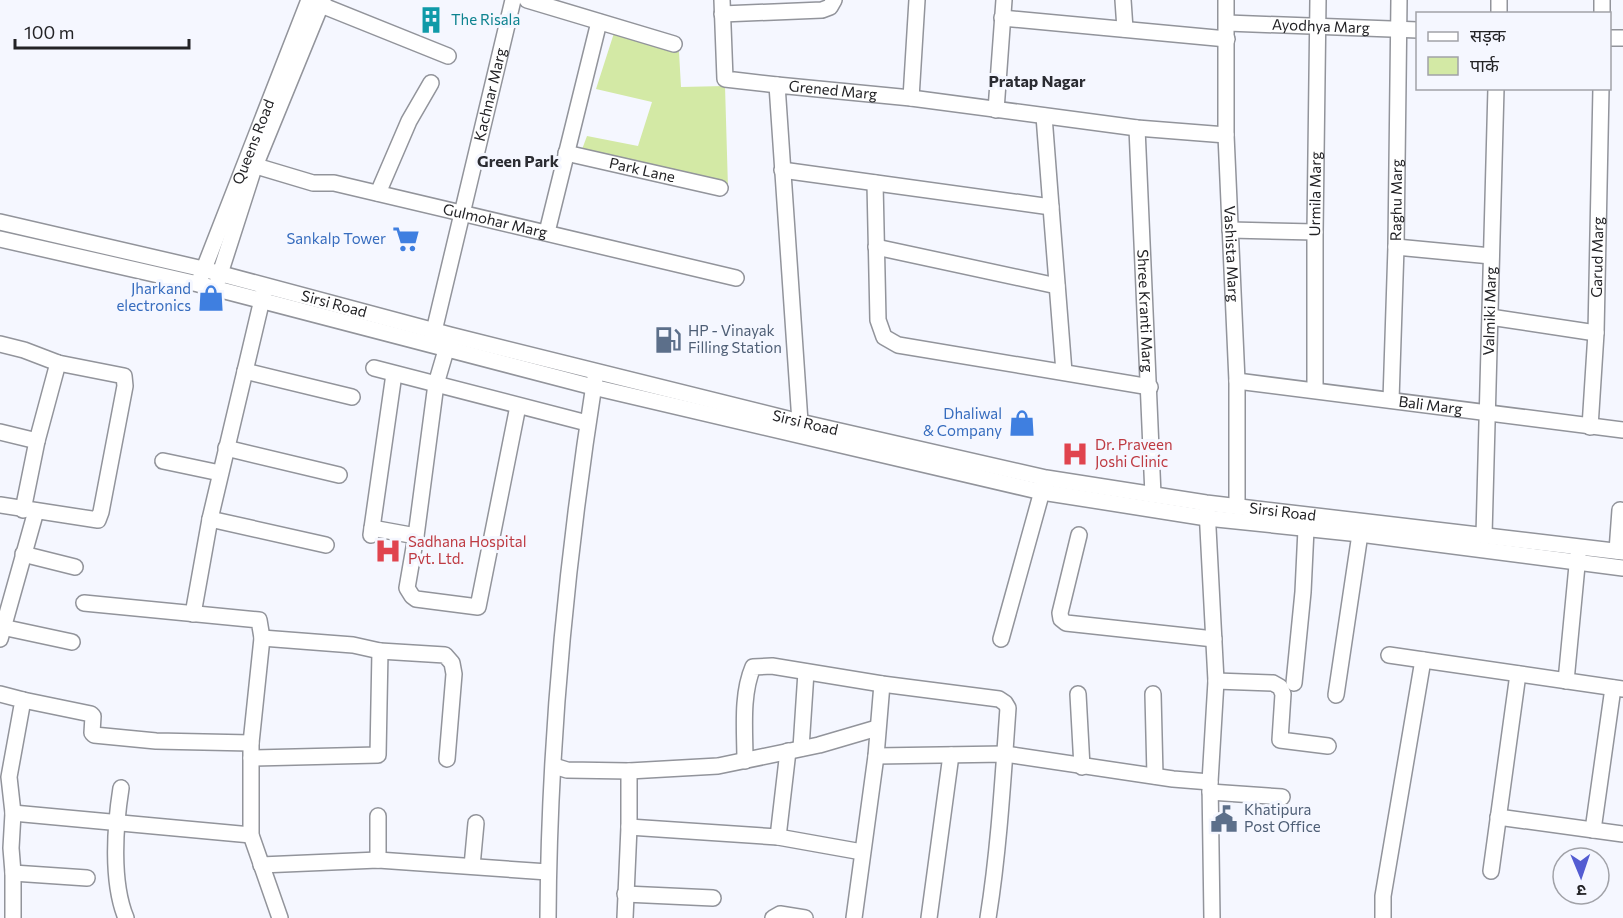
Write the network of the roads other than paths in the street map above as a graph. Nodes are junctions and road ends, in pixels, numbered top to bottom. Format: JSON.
{"nodes":[{"id":1,"x":513,"y":0,"type":"edge"},
{"id":2,"x":527,"y":0,"type":"edge"},
{"id":3,"x":834,"y":0,"type":"edge"},
{"id":4,"x":917,"y":0,"type":"edge"},
{"id":5,"x":1004,"y":0,"type":"edge"},
{"id":6,"x":1124,"y":0,"type":"edge"},
{"id":7,"x":1226,"y":0,"type":"edge"},
{"id":8,"x":1318,"y":0,"type":"edge"},
{"id":9,"x":1399,"y":0,"type":"edge"},
{"id":10,"x":318,"y":2,"type":"edge"},
{"id":11,"x":722,"y":7,"type":"edge"},
{"id":12,"x":1002,"y":18,"type":"junction"},
{"id":13,"x":599,"y":22,"type":"junction"},
{"id":14,"x":1227,"y":23,"type":"junction"},
{"id":15,"x":1319,"y":25,"type":"junction"},
{"id":16,"x":1125,"y":29,"type":"junction"},
{"id":17,"x":1399,"y":29,"type":"junction"},
{"id":18,"x":1416,"y":30,"type":"edge"},
{"id":19,"x":1227,"y":39,"type":"junction"},
{"id":20,"x":674,"y":44,"type":"dead end"},
{"id":21,"x":448,"y":56,"type":"dead end"},
{"id":22,"x":431,"y":83,"type":"dead end"},
{"id":23,"x":777,"y":85,"type":"junction"},
{"id":24,"x":1496,"y":90,"type":"edge"},
{"id":25,"x":1601,"y":90,"type":"edge"},
{"id":26,"x":911,"y":98,"type":"junction"},
{"id":27,"x":996,"y":110,"type":"junction"},
{"id":28,"x":1044,"y":116,"type":"junction"},
{"id":29,"x":1137,"y":128,"type":"junction"},
{"id":30,"x":1226,"y":135,"type":"junction"},
{"id":31,"x":566,"y":153,"type":"junction"},
{"id":32,"x":255,"y":166,"type":"junction"},
{"id":33,"x":782,"y":170,"type":"junction"},
{"id":34,"x":875,"y":183,"type":"junction"},
{"id":35,"x":720,"y":188,"type":"dead end"},
{"id":36,"x":378,"y":193,"type":"junction"},
{"id":37,"x":1052,"y":207,"type":"junction"},
{"id":38,"x":462,"y":213,"type":"junction"},
{"id":39,"x":0,"y":222,"type":"edge"},
{"id":40,"x":1230,"y":230,"type":"junction"},
{"id":41,"x":547,"y":232,"type":"junction"},
{"id":42,"x":1315,"y":232,"type":"junction"},
{"id":43,"x":0,"y":239,"type":"edge"},
{"id":44,"x":876,"y":247,"type":"junction"},
{"id":45,"x":1396,"y":247,"type":"junction"},
{"id":46,"x":1491,"y":256,"type":"junction"},
{"id":47,"x":203,"y":269,"type":"junction"},
{"id":48,"x":220,"y":273,"type":"junction"},
{"id":49,"x":736,"y":278,"type":"dead end"},
{"id":50,"x":198,"y":284,"type":"junction"},
{"id":51,"x":1057,"y":286,"type":"junction"},
{"id":52,"x":215,"y":289,"type":"junction"},
{"id":53,"x":264,"y":293,"type":"junction"},
{"id":54,"x":1490,"y":317,"type":"junction"},
{"id":55,"x":434,"y":331,"type":"junction"},
{"id":56,"x":1596,"y":333,"type":"junction"},
{"id":57,"x":448,"y":342,"type":"junction"},
{"id":58,"x":0,"y":344,"type":"edge"},
{"id":59,"x":58,"y":363,"type":"junction"},
{"id":60,"x":374,"y":368,"type":"dead end"},
{"id":61,"x":245,"y":371,"type":"junction"},
{"id":62,"x":1064,"y":372,"type":"junction"},
{"id":63,"x":394,"y":374,"type":"junction"},
{"id":64,"x":595,"y":379,"type":"junction"},
{"id":65,"x":1237,"y":381,"type":"junction"},
{"id":66,"x":436,"y":384,"type":"junction"},
{"id":67,"x":1149,"y":387,"type":"junction"},
{"id":68,"x":1315,"y":389,"type":"junction"},
{"id":69,"x":352,"y":397,"type":"dead end"},
{"id":70,"x":1391,"y":400,"type":"junction"},
{"id":71,"x":518,"y":405,"type":"junction"},
{"id":72,"x":1487,"y":413,"type":"junction"},
{"id":73,"x":800,"y":422,"type":"junction"},
{"id":74,"x":587,"y":423,"type":"junction"},
{"id":75,"x":1590,"y":427,"type":"junction"},
{"id":76,"x":0,"y":432,"type":"edge"},
{"id":77,"x":1621,"y":434,"type":"edge"},
{"id":78,"x":37,"y":441,"type":"junction"},
{"id":79,"x":226,"y":447,"type":"junction"},
{"id":80,"x":162,"y":462,"type":"dead end"},
{"id":81,"x":220,"y":473,"type":"junction"},
{"id":82,"x":339,"y":475,"type":"dead end"},
{"id":83,"x":1044,"y":485,"type":"junction"},
{"id":84,"x":1154,"y":495,"type":"junction"},
{"id":85,"x":0,"y":505,"type":"edge"},
{"id":86,"x":1237,"y":506,"type":"junction"},
{"id":87,"x":1207,"y":510,"type":"junction"},
{"id":88,"x":1620,"y":510,"type":"dead end"},
{"id":89,"x":29,"y":511,"type":"junction"},
{"id":90,"x":210,"y":519,"type":"junction"},
{"id":91,"x":1306,"y":529,"type":"junction"},
{"id":92,"x":1360,"y":534,"type":"junction"},
{"id":93,"x":1079,"y":535,"type":"dead end"},
{"id":94,"x":1484,"y":535,"type":"junction"},
{"id":95,"x":416,"y":537,"type":"junction"},
{"id":96,"x":326,"y":545,"type":"dead end"},
{"id":97,"x":1578,"y":547,"type":"junction"},
{"id":98,"x":1620,"y":551,"type":"edge"},
{"id":99,"x":23,"y":554,"type":"junction"},
{"id":100,"x":1577,"y":564,"type":"junction"},
{"id":101,"x":75,"y":567,"type":"dead end"},
{"id":102,"x":1623,"y":568,"type":"edge"},
{"id":103,"x":84,"y":603,"type":"dead end"},
{"id":104,"x":193,"y":614,"type":"junction"},
{"id":105,"x":1,"y":633,"type":"edge"},
{"id":106,"x":262,"y":638,"type":"junction"},
{"id":107,"x":1001,"y":639,"type":"dead end"},
{"id":108,"x":1214,"y":639,"type":"junction"},
{"id":109,"x":72,"y":642,"type":"dead end"},
{"id":110,"x":380,"y":651,"type":"junction"},
{"id":111,"x":1389,"y":655,"type":"dead end"},
{"id":112,"x":1423,"y":660,"type":"junction"},
{"id":113,"x":806,"y":672,"type":"junction"},
{"id":114,"x":1518,"y":674,"type":"junction"},
{"id":115,"x":1216,"y":681,"type":"junction"},
{"id":116,"x":1566,"y":681,"type":"junction"},
{"id":117,"x":1294,"y":683,"type":"dead end"},
{"id":118,"x":882,"y":684,"type":"junction"},
{"id":119,"x":1618,"y":688,"type":"edge"},
{"id":120,"x":0,"y":694,"type":"edge"},
{"id":121,"x":1078,"y":694,"type":"dead end"},
{"id":122,"x":1153,"y":694,"type":"dead end"},
{"id":123,"x":1336,"y":695,"type":"dead end"},
{"id":124,"x":23,"y":700,"type":"junction"},
{"id":125,"x":877,"y":728,"type":"junction"},
{"id":126,"x":1328,"y":746,"type":"dead end"},
{"id":127,"x":252,"y":750,"type":"junction"},
{"id":128,"x":795,"y":750,"type":"junction"},
{"id":129,"x":1005,"y":754,"type":"junction"},
{"id":130,"x":951,"y":755,"type":"junction"},
{"id":131,"x":876,"y":756,"type":"junction"},
{"id":132,"x":447,"y":759,"type":"dead end"},
{"id":133,"x":745,"y":760,"type":"junction"},
{"id":134,"x":554,"y":766,"type":"junction"},
{"id":135,"x":1082,"y":767,"type":"junction"},
{"id":136,"x":629,"y":771,"type":"junction"},
{"id":137,"x":1155,"y":776,"type":"junction"},
{"id":138,"x":1210,"y":787,"type":"junction"},
{"id":139,"x":121,"y":788,"type":"dead end"},
{"id":140,"x":1282,"y":796,"type":"dead end"},
{"id":141,"x":13,"y":813,"type":"junction"},
{"id":142,"x":378,"y":816,"type":"dead end"},
{"id":143,"x":1498,"y":817,"type":"junction"},
{"id":144,"x":116,"y":823,"type":"junction"},
{"id":145,"x":476,"y":823,"type":"dead end"},
{"id":146,"x":629,"y":827,"type":"junction"},
{"id":147,"x":1593,"y":830,"type":"junction"},
{"id":148,"x":1623,"y":834,"type":"edge"},
{"id":149,"x":251,"y":835,"type":"junction"},
{"id":150,"x":778,"y":837,"type":"junction"},
{"id":151,"x":6,"y":846,"type":"edge"},
{"id":152,"x":862,"y":852,"type":"junction"},
{"id":153,"x":378,"y":860,"type":"junction"},
{"id":154,"x":261,"y":865,"type":"junction"},
{"id":155,"x":472,"y":866,"type":"junction"},
{"id":156,"x":1491,"y":871,"type":"dead end"},
{"id":157,"x":548,"y":872,"type":"junction"},
{"id":158,"x":13,"y":873,"type":"junction"},
{"id":159,"x":87,"y":878,"type":"dead end"},
{"id":160,"x":625,"y":894,"type":"junction"},
{"id":161,"x":713,"y":898,"type":"dead end"},
{"id":162,"x":13,"y":918,"type":"edge"},
{"id":163,"x":126,"y":918,"type":"edge"},
{"id":164,"x":280,"y":918,"type":"edge"},
{"id":165,"x":548,"y":918,"type":"edge"},
{"id":166,"x":625,"y":918,"type":"edge"},
{"id":167,"x":773,"y":918,"type":"edge"},
{"id":168,"x":805,"y":918,"type":"edge"},
{"id":169,"x":854,"y":918,"type":"edge"},
{"id":170,"x":929,"y":918,"type":"edge"},
{"id":171,"x":988,"y":918,"type":"edge"},
{"id":172,"x":1212,"y":918,"type":"edge"},
{"id":173,"x":1383,"y":918,"type":"edge"}],
"edges":[{"from":1,"to":38,"type":"street","name":"Kachnar Marg"},
{"from":2,"to":13,"type":"street"},
{"from":3,"to":11,"type":"street"},
{"from":4,"to":26,"type":"street"},
{"from":5,"to":12,"type":"street"},
{"from":6,"to":16,"type":"street"},
{"from":7,"to":14,"type":"street","name":"Vashista Marg"},
{"from":8,"to":15,"type":"street","name":"Urmila Marg"},
{"from":9,"to":17,"type":"street","name":"Raghu Marg"},
{"from":10,"to":21,"type":"street"},
{"from":10,"to":32,"type":"street","name":"Queens Road"},
{"from":10,"to":47,"type":"street","name":"Queens Road"},
{"from":11,"to":23,"type":"street"},
{"from":12,"to":16,"type":"street"},
{"from":12,"to":27,"type":"street"},
{"from":13,"to":20,"type":"street"},
{"from":13,"to":31,"type":"street"},
{"from":14,"to":15,"type":"street","name":"Ayodhya Marg"},
{"from":14,"to":19,"type":"street","name":"Vashista Marg"},
{"from":15,"to":17,"type":"street","name":"Ayodhya Marg"},
{"from":15,"to":42,"type":"street","name":"Urmila Marg"},
{"from":16,"to":19,"type":"street"},
{"from":17,"to":18,"type":"street","name":"Ayodhya Marg"},
{"from":17,"to":45,"type":"street","name":"Raghu Marg"},
{"from":19,"to":30,"type":"street","name":"Vashista Marg"},
{"from":22,"to":36,"type":"street"},
{"from":23,"to":26,"type":"street","name":"Grened Marg"},
{"from":23,"to":33,"type":"street","name":"Grened Marg"},
{"from":24,"to":46,"type":"street","name":"Valmiki Marg"},
{"from":25,"to":56,"type":"street","name":"Garud Marg"},
{"from":26,"to":27,"type":"street","name":"Grened Marg"},
{"from":27,"to":28,"type":"street","name":"Grened Marg"},
{"from":28,"to":29,"type":"street","name":"Grened Marg"},
{"from":28,"to":37,"type":"street"},
{"from":29,"to":30,"type":"street","name":"Grened Marg"},
{"from":29,"to":67,"type":"street","name":"Shree Kranti Marg"},
{"from":30,"to":40,"type":"street","name":"Vashista Marg"},
{"from":31,"to":35,"type":"street","name":"Park Lane"},
{"from":31,"to":41,"type":"street"},
{"from":32,"to":36,"type":"street","name":"Gulmohar Marg"},
{"from":32,"to":48,"type":"street","name":"Queens Road"},
{"from":33,"to":34,"type":"street"},
{"from":33,"to":73,"type":"street","name":"Grened Marg"},
{"from":34,"to":37,"type":"street"},
{"from":34,"to":44,"type":"street"},
{"from":36,"to":38,"type":"street","name":"Gulmohar Marg"},
{"from":37,"to":51,"type":"street"},
{"from":38,"to":41,"type":"street","name":"Gulmohar Marg"},
{"from":38,"to":55,"type":"street","name":"Kachnar Marg"},
{"from":39,"to":47,"type":"street","name":"Sirsi Road"},
{"from":40,"to":42,"type":"street"},
{"from":40,"to":65,"type":"street","name":"Vashista Marg"},
{"from":41,"to":49,"type":"street","name":"Gulmohar Marg"},
{"from":42,"to":68,"type":"street","name":"Urmila Marg"},
{"from":43,"to":50,"type":"street","name":"Sirsi Road"},
{"from":44,"to":51,"type":"street"},
{"from":44,"to":62,"type":"street"},
{"from":45,"to":46,"type":"street"},
{"from":45,"to":70,"type":"street","name":"Raghu Marg"},
{"from":46,"to":54,"type":"street","name":"Valmiki Marg"},
{"from":47,"to":48,"type":"street","name":"Sirsi Road"},
{"from":47,"to":50,"type":"street","name":"Queens Road"},
{"from":48,"to":52,"type":"street","name":"Queens Road"},
{"from":48,"to":53,"type":"street","name":"Sirsi Road"},
{"from":50,"to":52,"type":"street","name":"Sirsi Road"},
{"from":51,"to":62,"type":"street"},
{"from":52,"to":53,"type":"street","name":"Sirsi Road"},
{"from":53,"to":55,"type":"street","name":"Sirsi Road"},
{"from":53,"to":57,"type":"street","name":"Sirsi Road"},
{"from":53,"to":61,"type":"street"},
{"from":54,"to":56,"type":"street"},
{"from":54,"to":72,"type":"street","name":"Valmiki Marg"},
{"from":55,"to":57,"type":"street","name":"Sirsi Road"},
{"from":56,"to":75,"type":"street","name":"Garud Marg"},
{"from":57,"to":64,"type":"street","name":"Sirsi Road"},
{"from":57,"to":66,"type":"street"},
{"from":58,"to":59,"type":"street"},
{"from":59,"to":78,"type":"street"},
{"from":59,"to":89,"type":"street"},
{"from":60,"to":63,"type":"street"},
{"from":61,"to":69,"type":"street"},
{"from":61,"to":79,"type":"street"},
{"from":62,"to":67,"type":"street"},
{"from":63,"to":66,"type":"street"},
{"from":63,"to":95,"type":"street"},
{"from":64,"to":73,"type":"street","name":"Sirsi Road"},
{"from":64,"to":74,"type":"street"},
{"from":64,"to":83,"type":"street","name":"Sirsi Road"},
{"from":65,"to":68,"type":"street","name":"Bali Marg"},
{"from":65,"to":86,"type":"street","name":"Vashista Marg"},
{"from":66,"to":71,"type":"street"},
{"from":66,"to":95,"type":"street"},
{"from":67,"to":84,"type":"street","name":"Shree Kranti Marg"},
{"from":68,"to":70,"type":"street","name":"Bali Marg"},
{"from":70,"to":72,"type":"street","name":"Bali Marg"},
{"from":71,"to":74,"type":"street"},
{"from":71,"to":95,"type":"street"},
{"from":72,"to":75,"type":"street","name":"Bali Marg"},
{"from":72,"to":94,"type":"street","name":"Valmiki Marg"},
{"from":73,"to":83,"type":"street","name":"Sirsi Road"},
{"from":74,"to":134,"type":"street"},
{"from":75,"to":77,"type":"street","name":"Bali Marg"},
{"from":76,"to":78,"type":"street"},
{"from":78,"to":89,"type":"street"},
{"from":79,"to":81,"type":"street"},
{"from":79,"to":82,"type":"street"},
{"from":80,"to":81,"type":"street"},
{"from":81,"to":90,"type":"street"},
{"from":83,"to":84,"type":"street","name":"Sirsi Road"},
{"from":83,"to":87,"type":"street","name":"Sirsi Road"},
{"from":83,"to":107,"type":"street"},
{"from":84,"to":87,"type":"street","name":"Sirsi Road"},
{"from":85,"to":89,"type":"street"},
{"from":86,"to":87,"type":"street","name":"Sirsi Road"},
{"from":86,"to":94,"type":"street","name":"Sirsi Road"},
{"from":87,"to":91,"type":"street","name":"Sirsi Road"},
{"from":87,"to":108,"type":"street"},
{"from":88,"to":98,"type":"street"},
{"from":89,"to":99,"type":"street"},
{"from":90,"to":96,"type":"street"},
{"from":90,"to":104,"type":"street"},
{"from":91,"to":92,"type":"street","name":"Sirsi Road"},
{"from":91,"to":117,"type":"street"},
{"from":92,"to":100,"type":"street","name":"Sirsi Road"},
{"from":92,"to":123,"type":"street"},
{"from":93,"to":108,"type":"street"},
{"from":94,"to":97,"type":"street","name":"Sirsi Road"},
{"from":97,"to":98,"type":"street","name":"Sirsi Road"},
{"from":97,"to":100,"type":"street"},
{"from":99,"to":101,"type":"street"},
{"from":99,"to":105,"type":"street"},
{"from":100,"to":102,"type":"street","name":"Sirsi Road"},
{"from":100,"to":116,"type":"street"},
{"from":103,"to":104,"type":"street"},
{"from":104,"to":106,"type":"street"},
{"from":105,"to":109,"type":"street"},
{"from":106,"to":110,"type":"street"},
{"from":106,"to":127,"type":"street"},
{"from":108,"to":115,"type":"street"},
{"from":110,"to":127,"type":"street"},
{"from":110,"to":132,"type":"street"},
{"from":111,"to":112,"type":"street"},
{"from":112,"to":114,"type":"street"},
{"from":112,"to":173,"type":"street"},
{"from":113,"to":118,"type":"street"},
{"from":113,"to":128,"type":"street"},
{"from":113,"to":133,"type":"street"},
{"from":114,"to":116,"type":"street"},
{"from":114,"to":143,"type":"street"},
{"from":115,"to":126,"type":"street"},
{"from":115,"to":138,"type":"street"},
{"from":116,"to":119,"type":"street"},
{"from":118,"to":125,"type":"street"},
{"from":118,"to":129,"type":"street"},
{"from":119,"to":147,"type":"street"},
{"from":120,"to":124,"type":"street"},
{"from":121,"to":135,"type":"street"},
{"from":122,"to":137,"type":"street"},
{"from":124,"to":127,"type":"street"},
{"from":124,"to":141,"type":"street"},
{"from":125,"to":128,"type":"street"},
{"from":125,"to":131,"type":"street"},
{"from":127,"to":149,"type":"street"},
{"from":128,"to":133,"type":"street"},
{"from":128,"to":150,"type":"street"},
{"from":129,"to":130,"type":"street"},
{"from":129,"to":135,"type":"street"},
{"from":129,"to":171,"type":"street"},
{"from":130,"to":131,"type":"street"},
{"from":130,"to":170,"type":"street"},
{"from":131,"to":152,"type":"street"},
{"from":133,"to":136,"type":"street"},
{"from":134,"to":136,"type":"street"},
{"from":134,"to":157,"type":"street"},
{"from":135,"to":137,"type":"street"},
{"from":136,"to":146,"type":"street"},
{"from":137,"to":138,"type":"street"},
{"from":138,"to":140,"type":"street"},
{"from":138,"to":172,"type":"street"},
{"from":139,"to":144,"type":"street"},
{"from":141,"to":144,"type":"street"},
{"from":141,"to":151,"type":"street"},
{"from":142,"to":153,"type":"street"},
{"from":143,"to":147,"type":"street"},
{"from":143,"to":156,"type":"street"},
{"from":144,"to":149,"type":"street"},
{"from":144,"to":163,"type":"street"},
{"from":145,"to":155,"type":"street"},
{"from":146,"to":150,"type":"street"},
{"from":146,"to":160,"type":"street"},
{"from":147,"to":148,"type":"street"},
{"from":149,"to":154,"type":"street"},
{"from":150,"to":152,"type":"street"},
{"from":151,"to":158,"type":"street"},
{"from":152,"to":169,"type":"street"},
{"from":153,"to":154,"type":"street"},
{"from":153,"to":155,"type":"street"},
{"from":154,"to":164,"type":"street"},
{"from":155,"to":157,"type":"street"},
{"from":157,"to":165,"type":"street"},
{"from":158,"to":159,"type":"street"},
{"from":158,"to":162,"type":"street"},
{"from":160,"to":161,"type":"street"},
{"from":160,"to":166,"type":"street"},
{"from":167,"to":168,"type":"street"}]}
